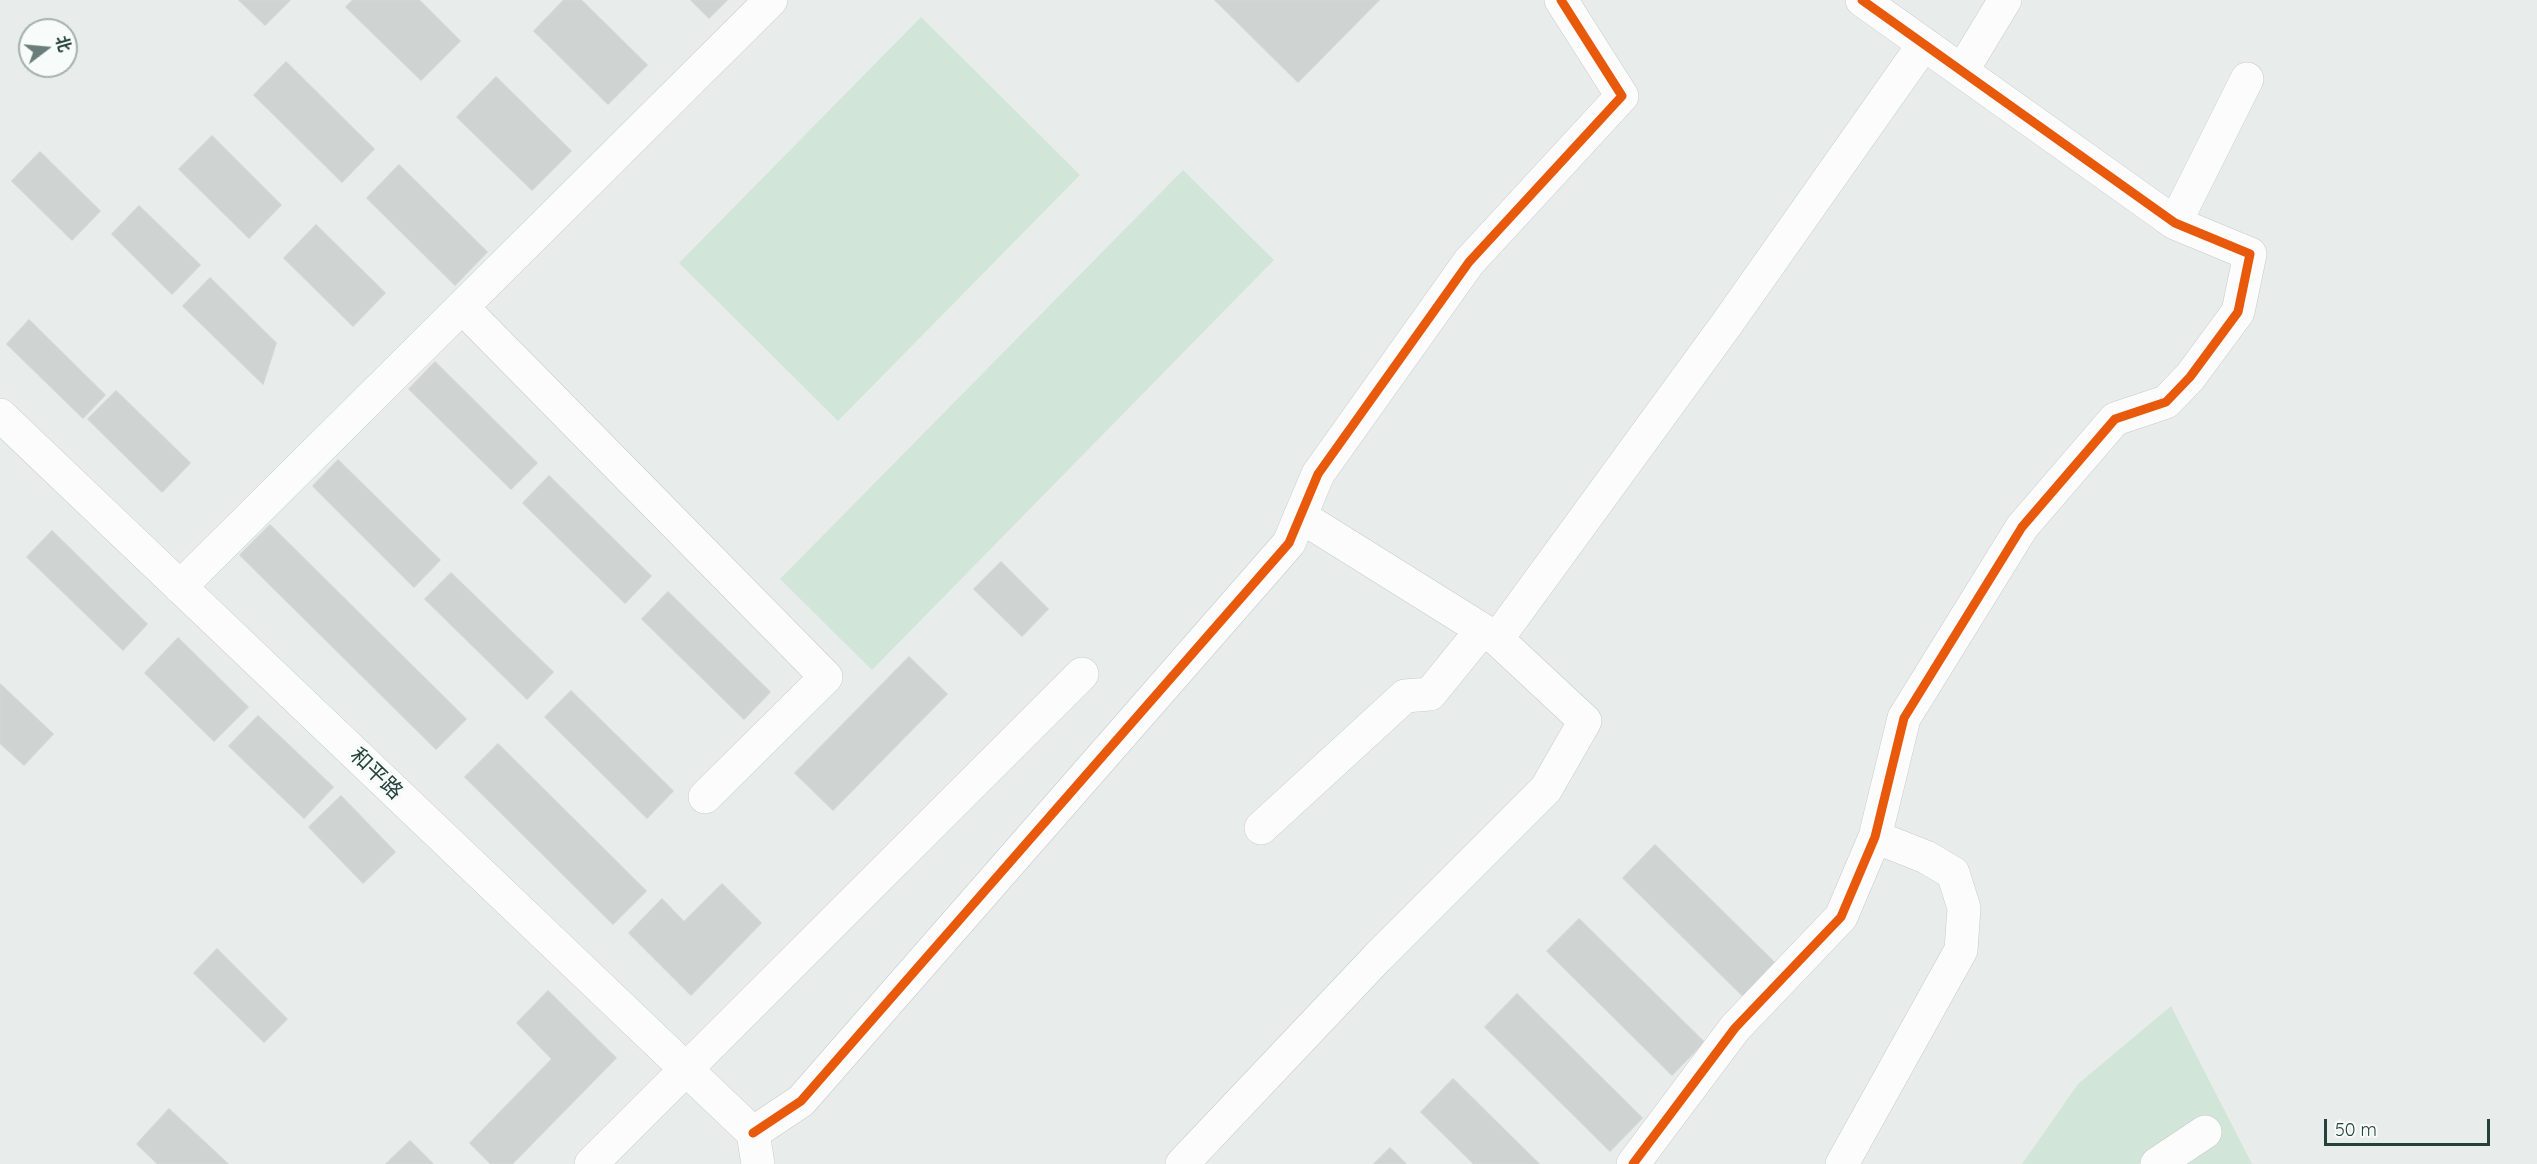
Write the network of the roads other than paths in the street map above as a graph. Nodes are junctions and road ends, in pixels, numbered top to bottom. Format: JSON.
{"nodes":[{"id":1,"x":771,"y":0,"type":"edge"},
{"id":2,"x":1561,"y":0,"type":"edge"},
{"id":3,"x":1862,"y":0,"type":"edge"},
{"id":4,"x":2005,"y":0,"type":"edge"},
{"id":5,"x":1923,"y":44,"type":"junction"},
{"id":6,"x":1962,"y":71,"type":"junction"},
{"id":7,"x":2247,"y":79,"type":"dead end"},
{"id":8,"x":2175,"y":223,"type":"junction"},
{"id":9,"x":462,"y":307,"type":"junction"},
{"id":10,"x":0,"y":415,"type":"edge"},
{"id":11,"x":1300,"y":516,"type":"junction"},
{"id":12,"x":180,"y":586,"type":"junction"},
{"id":13,"x":1489,"y":634,"type":"junction"},
{"id":14,"x":1082,"y":674,"type":"dead end"},
{"id":15,"x":705,"y":797,"type":"dead end"},
{"id":16,"x":1261,"y":828,"type":"dead end"},
{"id":17,"x":1875,"y":837,"type":"junction"},
{"id":18,"x":685,"y":1069,"type":"junction"},
{"id":19,"x":2205,"y":1132,"type":"dead end"},
{"id":20,"x":754,"y":1155,"type":"edge"},
{"id":21,"x":591,"y":1164,"type":"edge"},
{"id":22,"x":1182,"y":1164,"type":"edge"},
{"id":23,"x":1634,"y":1164,"type":"edge"},
{"id":24,"x":1842,"y":1164,"type":"edge"},
{"id":25,"x":2157,"y":1164,"type":"edge"}],
"edges":[{"from":1,"to":9,"type":"street"},
{"from":2,"to":11,"type":"street"},
{"from":3,"to":5,"type":"street"},
{"from":4,"to":6,"type":"street"},
{"from":5,"to":6,"type":"street"},
{"from":5,"to":13,"type":"street"},
{"from":6,"to":8,"type":"street"},
{"from":7,"to":8,"type":"street"},
{"from":8,"to":17,"type":"street"},
{"from":9,"to":12,"type":"street"},
{"from":9,"to":15,"type":"street"},
{"from":10,"to":12,"type":"street","name":"和平路"},
{"from":11,"to":13,"type":"street"},
{"from":11,"to":20,"type":"street"},
{"from":12,"to":18,"type":"street","name":"和平路"},
{"from":13,"to":16,"type":"street"},
{"from":13,"to":22,"type":"street"},
{"from":14,"to":18,"type":"street"},
{"from":17,"to":23,"type":"street"},
{"from":17,"to":24,"type":"street"},
{"from":18,"to":20,"type":"street","name":"和平路"},
{"from":18,"to":21,"type":"street"},
{"from":19,"to":25,"type":"street"}]}
